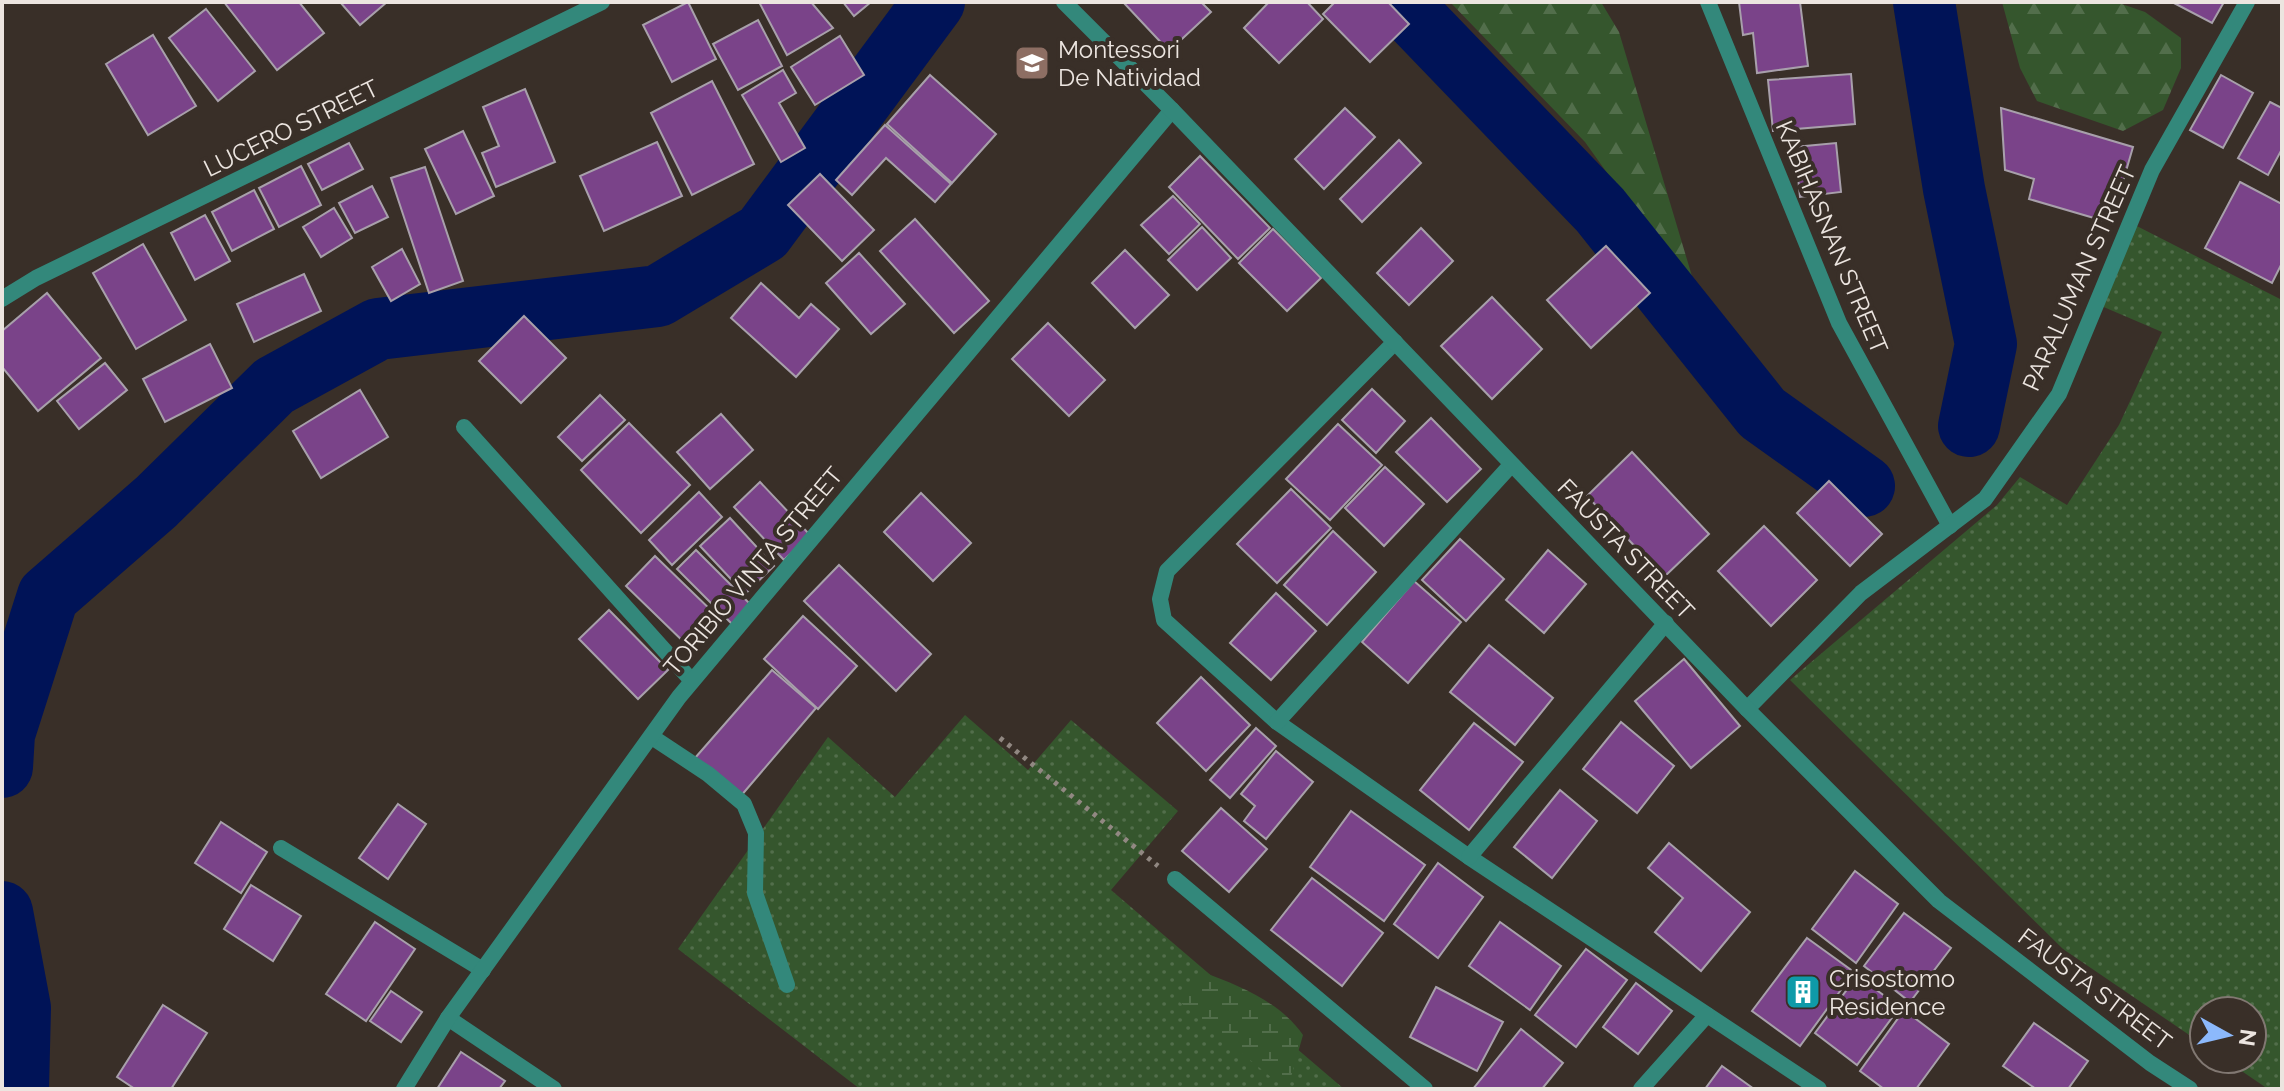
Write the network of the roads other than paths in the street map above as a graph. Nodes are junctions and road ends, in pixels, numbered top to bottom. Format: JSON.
{"nodes":[{"id":1,"x":602,"y":2,"type":"edge"},
{"id":2,"x":1064,"y":2,"type":"edge"},
{"id":3,"x":1708,"y":2,"type":"edge"},
{"id":4,"x":2247,"y":2,"type":"edge"},
{"id":5,"x":1172,"y":110,"type":"junction"},
{"id":6,"x":2,"y":299,"type":"edge"},
{"id":7,"x":1395,"y":342,"type":"junction"},
{"id":8,"x":464,"y":427,"type":"dead end"},
{"id":9,"x":1511,"y":465,"type":"junction"},
{"id":10,"x":1950,"y":526,"type":"junction"},
{"id":11,"x":1666,"y":623,"type":"junction"},
{"id":12,"x":692,"y":681,"type":"junction"},
{"id":13,"x":1747,"y":709,"type":"junction"},
{"id":14,"x":1277,"y":722,"type":"junction"},
{"id":15,"x":652,"y":737,"type":"junction"},
{"id":16,"x":281,"y":848,"type":"dead end"},
{"id":17,"x":1469,"y":857,"type":"junction"},
{"id":18,"x":1175,"y":879,"type":"road end"},
{"id":19,"x":483,"y":970,"type":"junction"},
{"id":20,"x":787,"y":985,"type":"dead end"},
{"id":21,"x":1707,"y":1015,"type":"junction"},
{"id":22,"x":448,"y":1018,"type":"junction"},
{"id":23,"x":404,"y":1089,"type":"edge"},
{"id":24,"x":554,"y":1089,"type":"edge"},
{"id":25,"x":1425,"y":1089,"type":"edge"},
{"id":26,"x":1641,"y":1089,"type":"edge"},
{"id":27,"x":1819,"y":1089,"type":"edge"},
{"id":28,"x":2190,"y":1089,"type":"edge"}],
"edges":[{"from":1,"to":6,"type":"street","name":"LUCERO STREET"},
{"from":2,"to":5,"type":"street","name":"FAUSTA STREET"},
{"from":3,"to":10,"type":"street","name":"KABIHASNAN STREET"},
{"from":4,"to":10,"type":"street","name":"PARALUMAN STREET"},
{"from":5,"to":7,"type":"street","name":"FAUSTA STREET"},
{"from":5,"to":12,"type":"street","name":"TORIBIO VINTA STREET"},
{"from":7,"to":9,"type":"street","name":"FAUSTA STREET"},
{"from":7,"to":14,"type":"street"},
{"from":8,"to":12,"type":"street"},
{"from":9,"to":11,"type":"street","name":"FAUSTA STREET"},
{"from":9,"to":14,"type":"street"},
{"from":10,"to":13,"type":"street","name":"PARALUMAN STREET"},
{"from":11,"to":13,"type":"street","name":"FAUSTA STREET"},
{"from":11,"to":17,"type":"street"},
{"from":12,"to":15,"type":"street","name":"TORIBIO VINTA STREET"},
{"from":13,"to":28,"type":"street","name":"FAUSTA STREET"},
{"from":14,"to":17,"type":"street"},
{"from":15,"to":19,"type":"street","name":"TORIBIO VINTA STREET"},
{"from":15,"to":20,"type":"street"},
{"from":16,"to":19,"type":"street"},
{"from":17,"to":21,"type":"street"},
{"from":18,"to":25,"type":"street"},
{"from":19,"to":22,"type":"street","name":"TORIBIO VINTA STREET"},
{"from":21,"to":26,"type":"street"},
{"from":21,"to":27,"type":"street"},
{"from":22,"to":23,"type":"street","name":"TORIBIO VINTA STREET"},
{"from":22,"to":24,"type":"street"}]}
